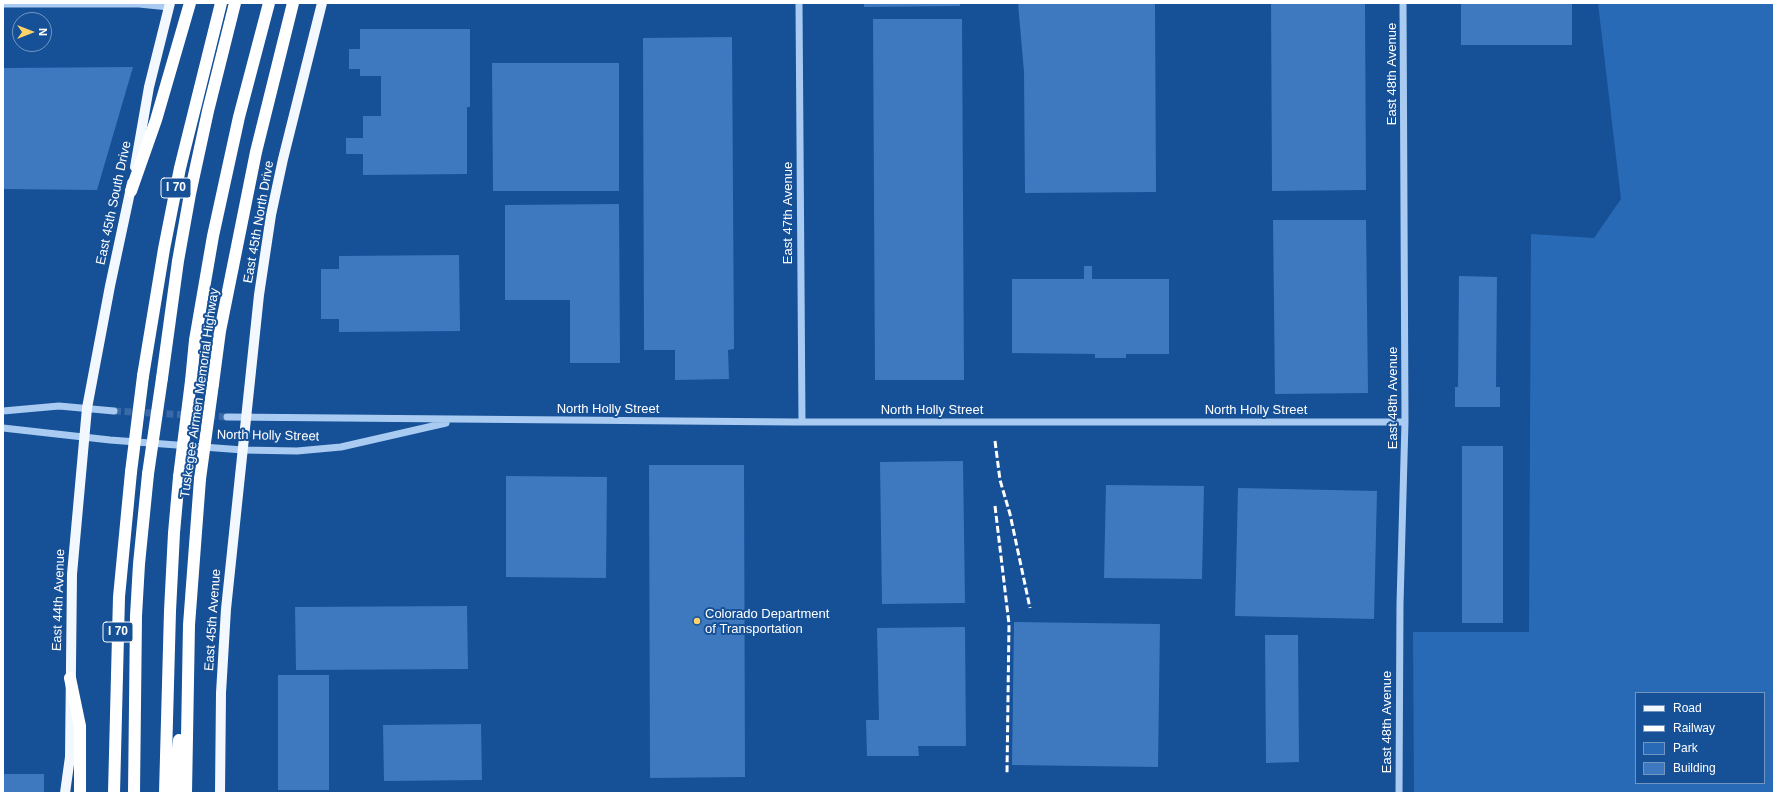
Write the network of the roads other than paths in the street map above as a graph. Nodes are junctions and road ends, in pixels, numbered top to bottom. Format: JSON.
{"nodes":[{"id":1,"x":190,"y":3,"type":"edge"},
{"id":2,"x":221,"y":3,"type":"edge"},
{"id":3,"x":235,"y":3,"type":"edge"},
{"id":4,"x":269,"y":3,"type":"edge"},
{"id":5,"x":291,"y":3,"type":"edge"},
{"id":6,"x":322,"y":3,"type":"edge"},
{"id":7,"x":799,"y":3,"type":"edge"},
{"id":8,"x":1403,"y":3,"type":"edge"},
{"id":9,"x":3,"y":4,"type":"edge"},
{"id":10,"x":169,"y":5,"type":"edge"},
{"id":11,"x":200,"y":149,"type":"junction"},
{"id":12,"x":131,"y":191,"type":"junction"},
{"id":13,"x":143,"y":376,"type":"junction"},
{"id":14,"x":87,"y":408,"type":"junction"},
{"id":15,"x":3,"y":410,"type":"edge"},
{"id":16,"x":114,"y":410,"type":"tunnel mouth"},
{"id":17,"x":227,"y":417,"type":"tunnel mouth"},
{"id":18,"x":246,"y":418,"type":"junction"},
{"id":19,"x":458,"y":420,"type":"junction"},
{"id":20,"x":802,"y":422,"type":"junction"},
{"id":21,"x":1405,"y":422,"type":"junction"},
{"id":22,"x":3,"y":428,"type":"edge"},
{"id":23,"x":84,"y":438,"type":"junction"},
{"id":24,"x":243,"y":450,"type":"junction"},
{"id":25,"x":188,"y":625,"type":"junction"},
{"id":26,"x":70,"y":678,"type":"junction"},
{"id":27,"x":65,"y":793,"type":"edge"},
{"id":28,"x":80,"y":793,"type":"edge"},
{"id":29,"x":114,"y":793,"type":"edge"},
{"id":30,"x":134,"y":793,"type":"edge"},
{"id":31,"x":165,"y":793,"type":"edge"},
{"id":32,"x":174,"y":793,"type":"edge"},
{"id":33,"x":186,"y":793,"type":"edge"},
{"id":34,"x":220,"y":793,"type":"edge"},
{"id":35,"x":1399,"y":793,"type":"edge"}],
"edges":[{"from":1,"to":12,"type":"highway"},
{"from":2,"to":13,"type":"highway","number":"I 70"},
{"from":3,"to":11,"type":"highway"},
{"from":4,"to":31,"type":"highway","bridge":true},
{"from":5,"to":25,"type":"highway","name":"Tuskegee Airmen Memorial Highway","bridge":true},
{"from":6,"to":18,"type":"main road","name":"East 45th North Drive"},
{"from":7,"to":20,"type":"street","name":"East 47th Avenue"},
{"from":8,"to":21,"type":"street","name":"East 48th Avenue"},
{"from":9,"to":10,"type":"street"},
{"from":10,"to":12,"type":"main road","name":"East 45th South Drive"},
{"from":11,"to":13,"type":"highway"},
{"from":11,"to":30,"type":"highway","bridge":true},
{"from":12,"to":14,"type":"main road","name":"East 45th South Drive"},
{"from":13,"to":29,"type":"highway","number":"I 70","bridge":true},
{"from":14,"to":15,"type":"street"},
{"from":14,"to":16,"type":"street"},
{"from":14,"to":23,"type":"main road","name":"East 44th Avenue"},
{"from":17,"to":18,"type":"street","name":"North Holly Street"},
{"from":18,"to":19,"type":"street","name":"North Holly Street"},
{"from":18,"to":24,"type":"main road","name":"East 45th North Drive"},
{"from":19,"to":20,"type":"street","name":"North Holly Street"},
{"from":19,"to":24,"type":"street","name":"North Holly Street"},
{"from":20,"to":21,"type":"street","name":"North Holly Street"},
{"from":21,"to":35,"type":"street","name":"East 48th Avenue"},
{"from":22,"to":23,"type":"street","name":"North Holly Street"},
{"from":23,"to":24,"type":"street","name":"North Holly Street"},
{"from":23,"to":26,"type":"main road","name":"East 44th Avenue"},
{"from":24,"to":34,"type":"main road","name":"East 45th Avenue"},
{"from":25,"to":32,"type":"highway"},
{"from":25,"to":33,"type":"highway","name":"Tuskegee Airmen Memorial Highway"},
{"from":26,"to":27,"type":"main road","name":"East 44th Avenue"},
{"from":26,"to":28,"type":"highway"}]}
